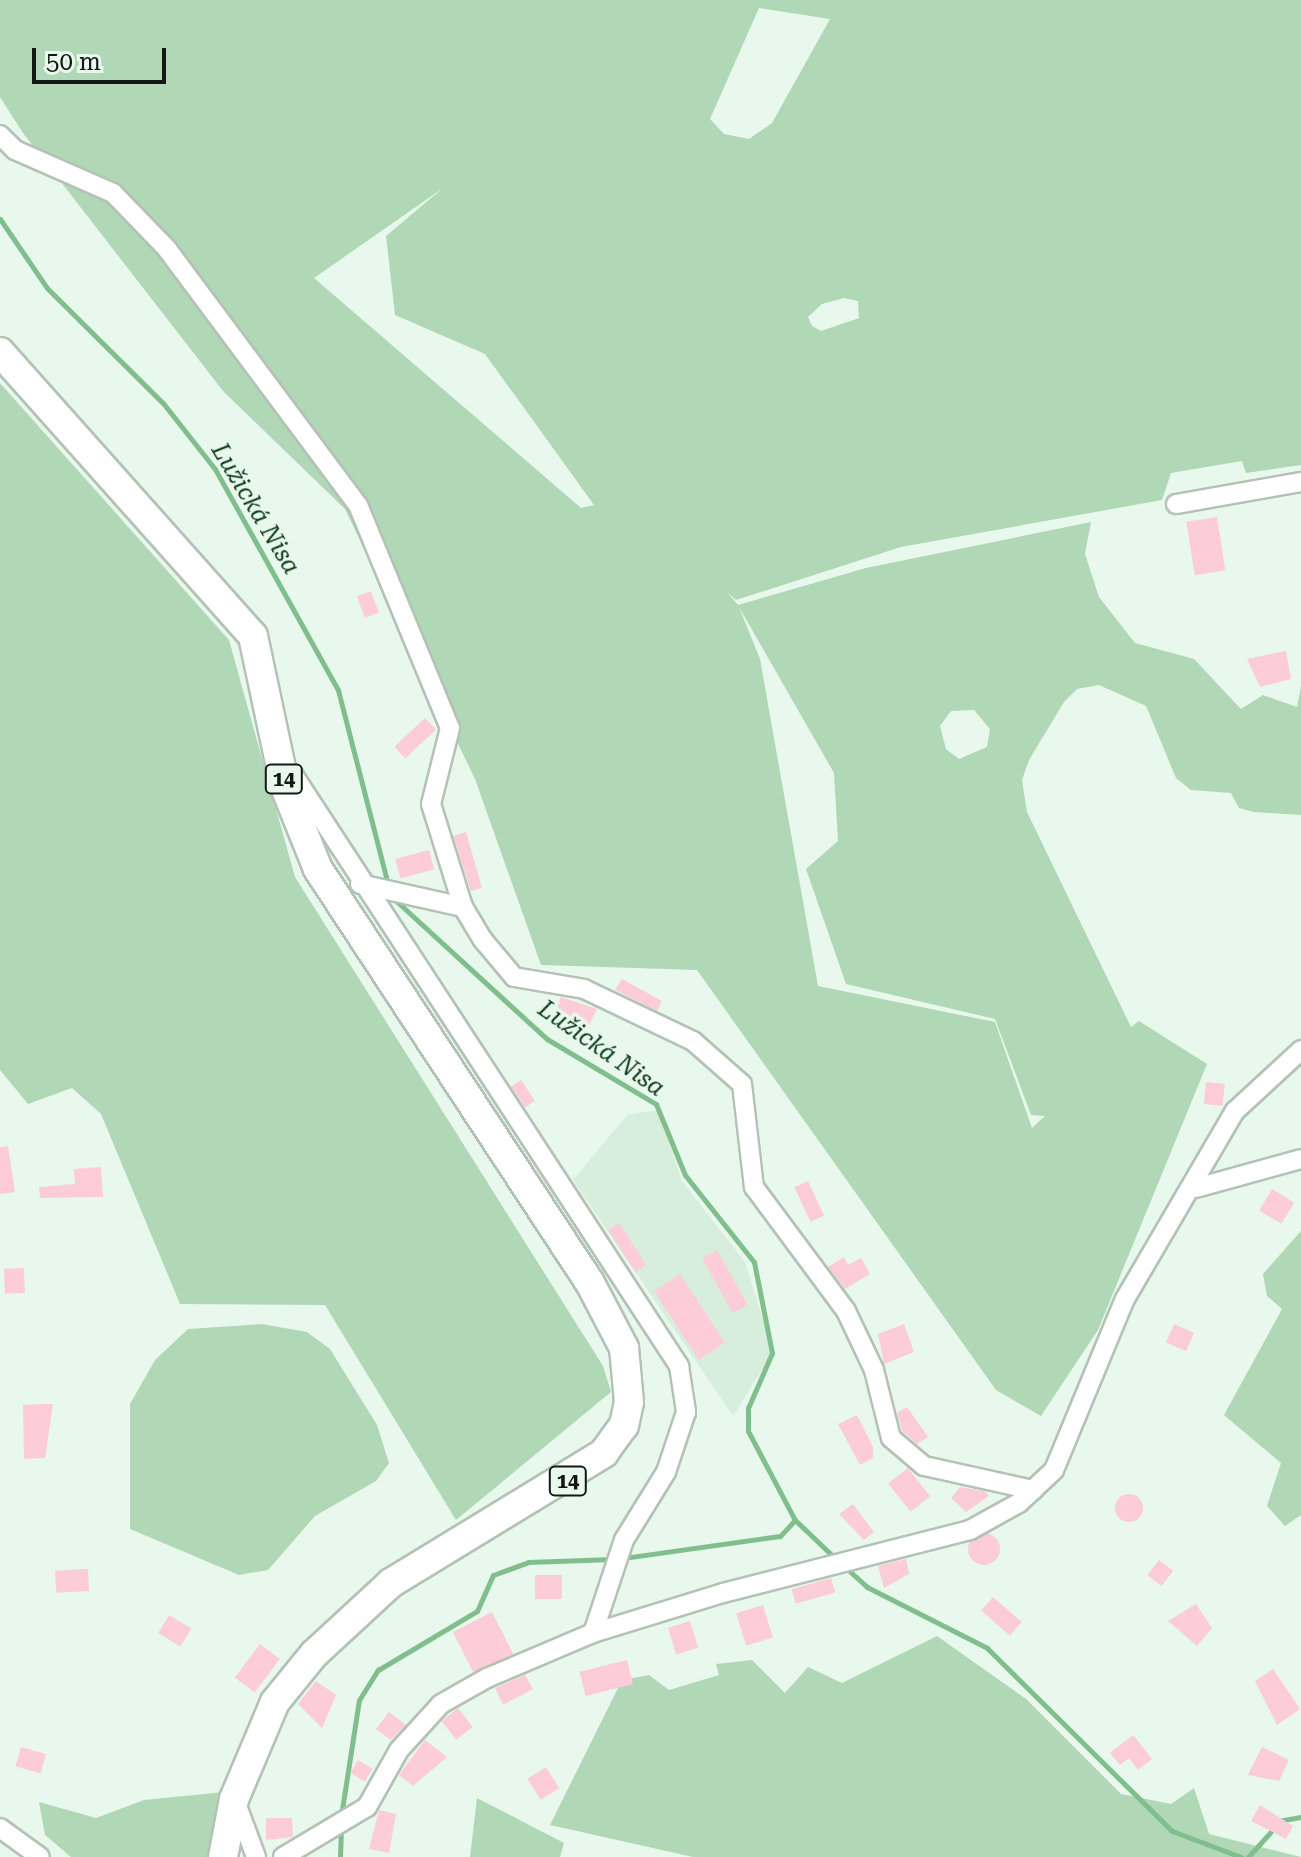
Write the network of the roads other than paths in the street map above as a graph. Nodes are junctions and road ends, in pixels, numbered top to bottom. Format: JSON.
{"nodes":[{"id":1,"x":0,"y":135,"type":"edge"},
{"id":2,"x":0,"y":352,"type":"edge"},
{"id":3,"x":1301,"y":482,"type":"edge"},
{"id":4,"x":1176,"y":504,"type":"dead end"},
{"id":5,"x":278,"y":746,"type":"junction"},
{"id":6,"x":360,"y":884,"type":"junction"},
{"id":7,"x":463,"y":907,"type":"junction"},
{"id":8,"x":1301,"y":1050,"type":"edge"},
{"id":9,"x":1301,"y":1159,"type":"edge"},
{"id":10,"x":1196,"y":1188,"type":"junction"},
{"id":11,"x":1033,"y":1490,"type":"junction"},
{"id":12,"x":593,"y":1633,"type":"junction"},
{"id":13,"x":234,"y":1799,"type":"junction"},
{"id":14,"x":0,"y":1828,"type":"edge"},
{"id":15,"x":40,"y":1857,"type":"edge"},
{"id":16,"x":223,"y":1857,"type":"edge"},
{"id":17,"x":256,"y":1857,"type":"edge"},
{"id":18,"x":283,"y":1857,"type":"edge"}],
"edges":[{"from":1,"to":7,"type":"street"},
{"from":2,"to":5,"type":"main road","number":"14"},
{"from":3,"to":4,"type":"street"},
{"from":5,"to":6,"type":"street"},
{"from":5,"to":13,"type":"main road","number":"14"},
{"from":6,"to":7,"type":"street"},
{"from":6,"to":12,"type":"street"},
{"from":7,"to":11,"type":"street"},
{"from":8,"to":10,"type":"street"},
{"from":9,"to":10,"type":"street"},
{"from":10,"to":11,"type":"street"},
{"from":11,"to":12,"type":"street"},
{"from":12,"to":18,"type":"street"},
{"from":13,"to":16,"type":"main road","number":"14"},
{"from":13,"to":17,"type":"street"},
{"from":14,"to":15,"type":"street"}]}
